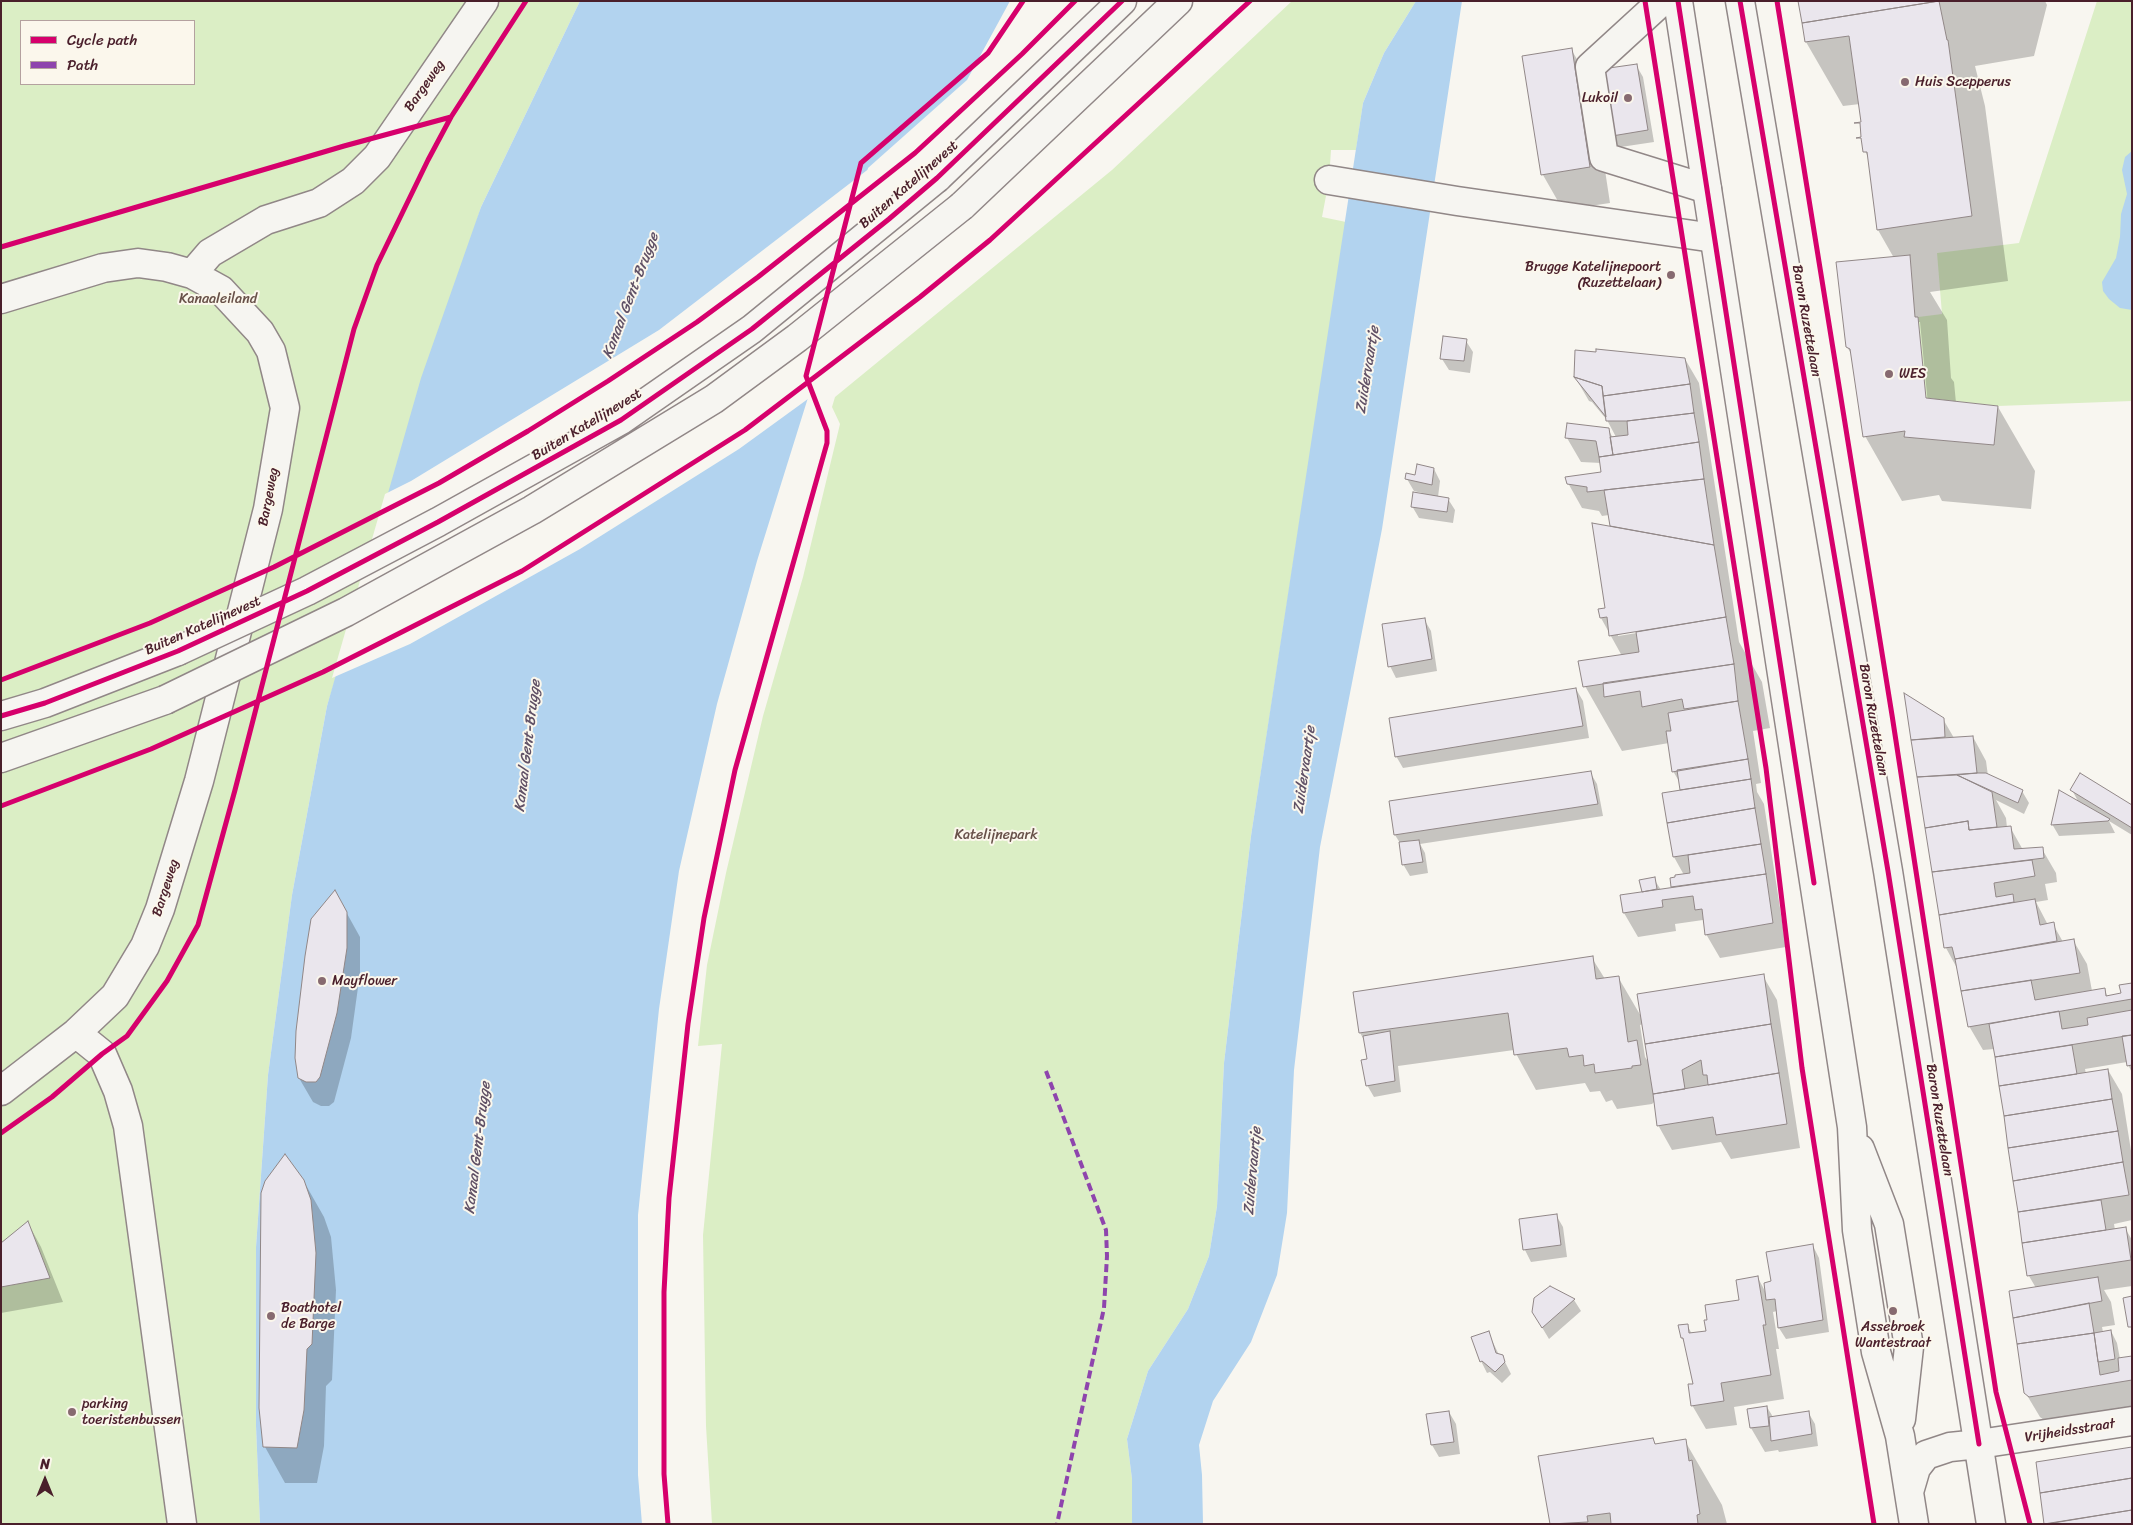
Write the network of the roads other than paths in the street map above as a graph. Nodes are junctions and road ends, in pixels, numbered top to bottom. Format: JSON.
{"nodes":[{"id":1,"x":484,"y":1,"type":"edge"},
{"id":2,"x":1122,"y":1,"type":"edge"},
{"id":3,"x":1178,"y":1,"type":"edge"},
{"id":4,"x":1662,"y":1,"type":"edge"},
{"id":5,"x":1678,"y":1,"type":"edge"},
{"id":6,"x":1740,"y":1,"type":"edge"},
{"id":7,"x":1329,"y":180,"type":"dead end"},
{"id":8,"x":1707,"y":189,"type":"junction"},
{"id":9,"x":1714,"y":238,"type":"junction"},
{"id":10,"x":192,"y":274,"type":"junction"},
{"id":11,"x":1,"y":299,"type":"edge"},
{"id":12,"x":1,"y":716,"type":"edge"},
{"id":13,"x":1,"y":758,"type":"edge"},
{"id":14,"x":76,"y":1033,"type":"junction"},
{"id":15,"x":1,"y":1091,"type":"edge"},
{"id":16,"x":2132,"y":1421,"type":"edge"},
{"id":17,"x":1979,"y":1444,"type":"junction"},
{"id":18,"x":1909,"y":1492,"type":"junction"},
{"id":19,"x":182,"y":1524,"type":"edge"},
{"id":20,"x":1914,"y":1524,"type":"edge"},
{"id":21,"x":1992,"y":1524,"type":"edge"}],
"edges":[{"from":1,"to":10,"type":"main road","name":"Bargeweg"},
{"from":2,"to":12,"type":"main road","name":"Buiten Katelijnevest","bridge":true},
{"from":3,"to":13,"type":"main road","bridge":true},
{"from":4,"to":8,"type":"main road"},
{"from":5,"to":8,"type":"main road"},
{"from":6,"to":17,"type":"main road","name":"Baron Ruzettelaan"},
{"from":7,"to":9,"type":"main road"},
{"from":8,"to":9,"type":"main road"},
{"from":9,"to":18,"type":"main road"},
{"from":10,"to":11,"type":"main road"},
{"from":10,"to":14,"type":"main road","name":"Bargeweg"},
{"from":14,"to":15,"type":"main road","name":"Bargeweg"},
{"from":14,"to":19,"type":"main road"},
{"from":16,"to":17,"type":"main road","name":"Vrijheidsstraat"},
{"from":17,"to":18,"type":"main road","name":"Vrijheidsstraat"},
{"from":17,"to":21,"type":"main road","name":"Baron Ruzettelaan"},
{"from":18,"to":20,"type":"main road"}]}
